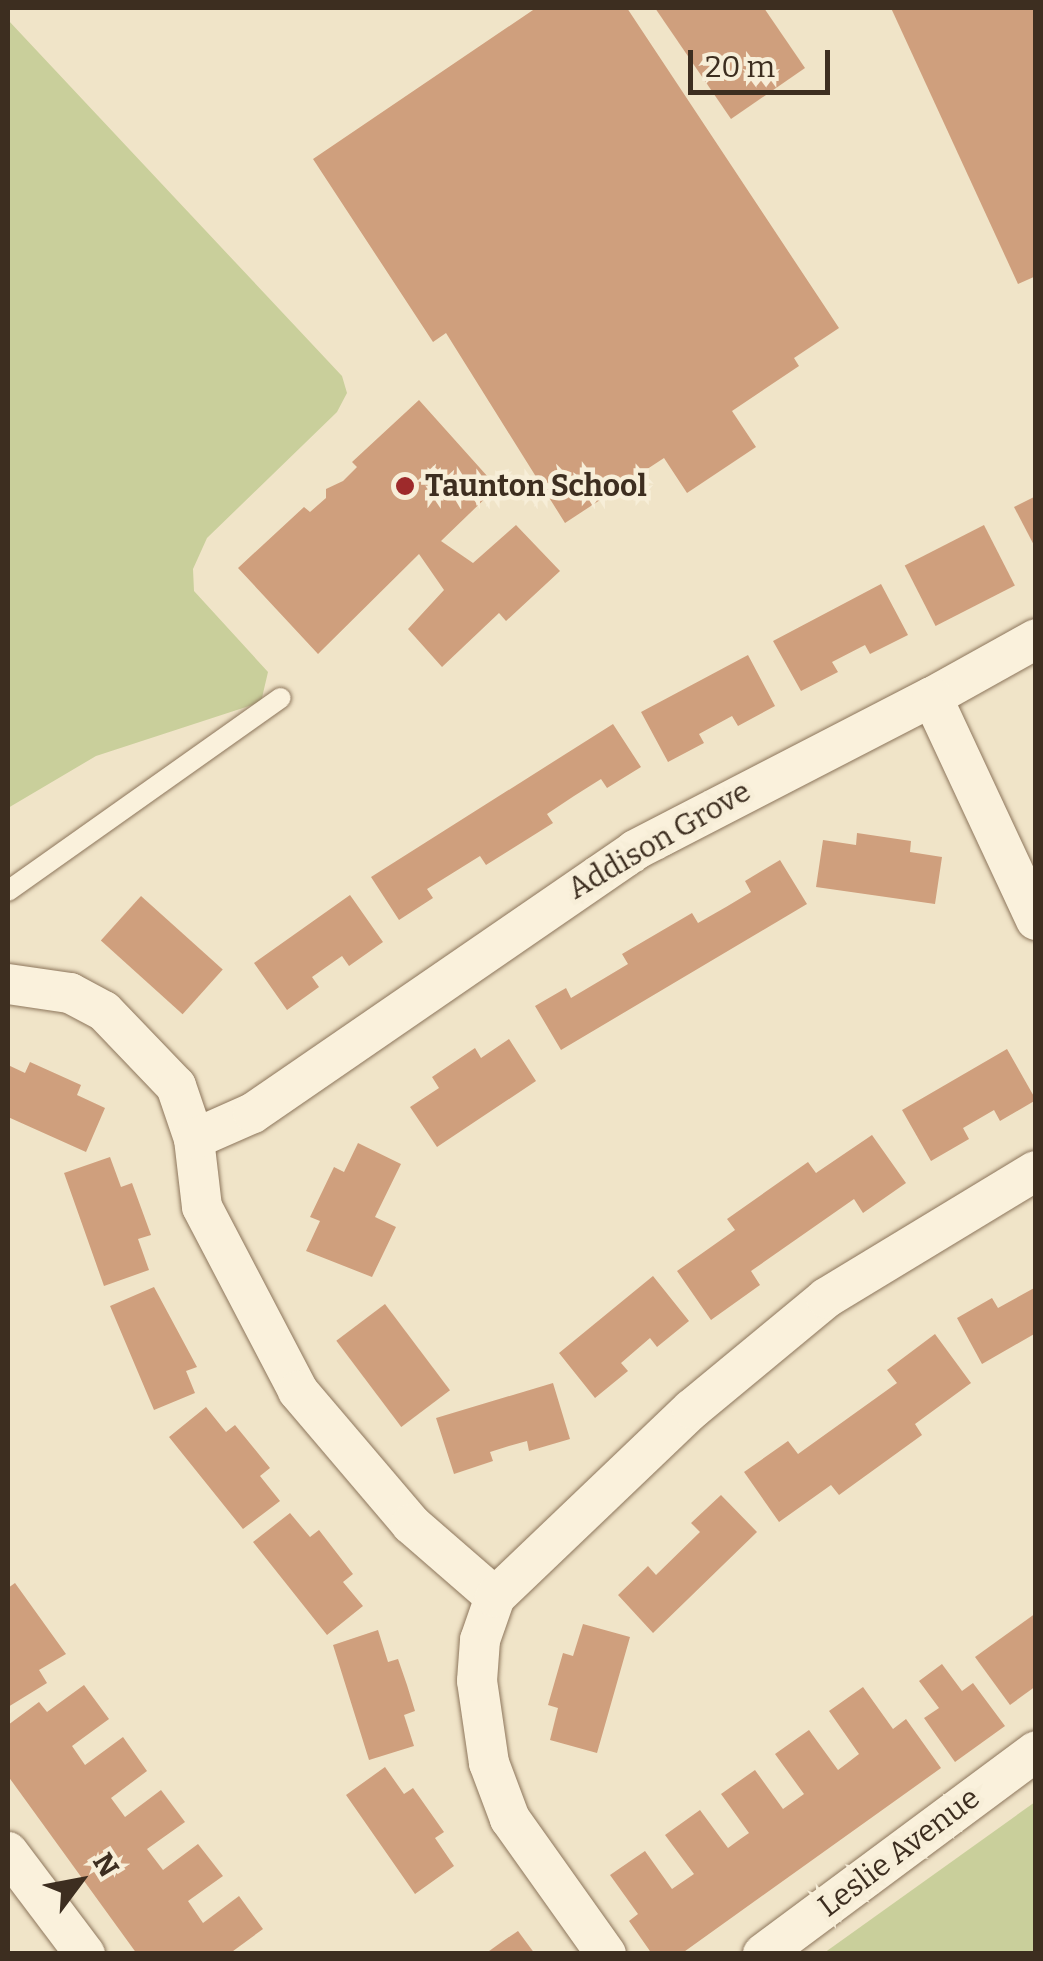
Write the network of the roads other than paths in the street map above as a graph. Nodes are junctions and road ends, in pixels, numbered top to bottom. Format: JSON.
{"nodes":[{"id":1,"x":1036,"y":639,"type":"edge"},
{"id":2,"x":932,"y":697,"type":"junction"},
{"id":3,"x":281,"y":698,"type":"dead end"},
{"id":4,"x":8,"y":892,"type":"edge"},
{"id":5,"x":1036,"y":920,"type":"edge"},
{"id":6,"x":8,"y":984,"type":"edge"},
{"id":7,"x":194,"y":1138,"type":"junction"},
{"id":8,"x":1036,"y":1170,"type":"edge"},
{"id":9,"x":495,"y":1597,"type":"junction"},
{"id":10,"x":1036,"y":1752,"type":"edge"},
{"id":11,"x":8,"y":1852,"type":"edge"},
{"id":12,"x":85,"y":1954,"type":"edge"},
{"id":13,"x":606,"y":1954,"type":"edge"},
{"id":14,"x":763,"y":1954,"type":"edge"}],
"edges":[{"from":1,"to":2,"type":"street","name":"Addison Grove"},
{"from":2,"to":5,"type":"street"},
{"from":2,"to":7,"type":"street","name":"Addison Grove"},
{"from":3,"to":4,"type":"lane"},
{"from":6,"to":7,"type":"street"},
{"from":7,"to":9,"type":"street"},
{"from":8,"to":9,"type":"street"},
{"from":9,"to":13,"type":"street"},
{"from":10,"to":14,"type":"street","name":"Leslie Avenue"},
{"from":11,"to":12,"type":"street"}]}
